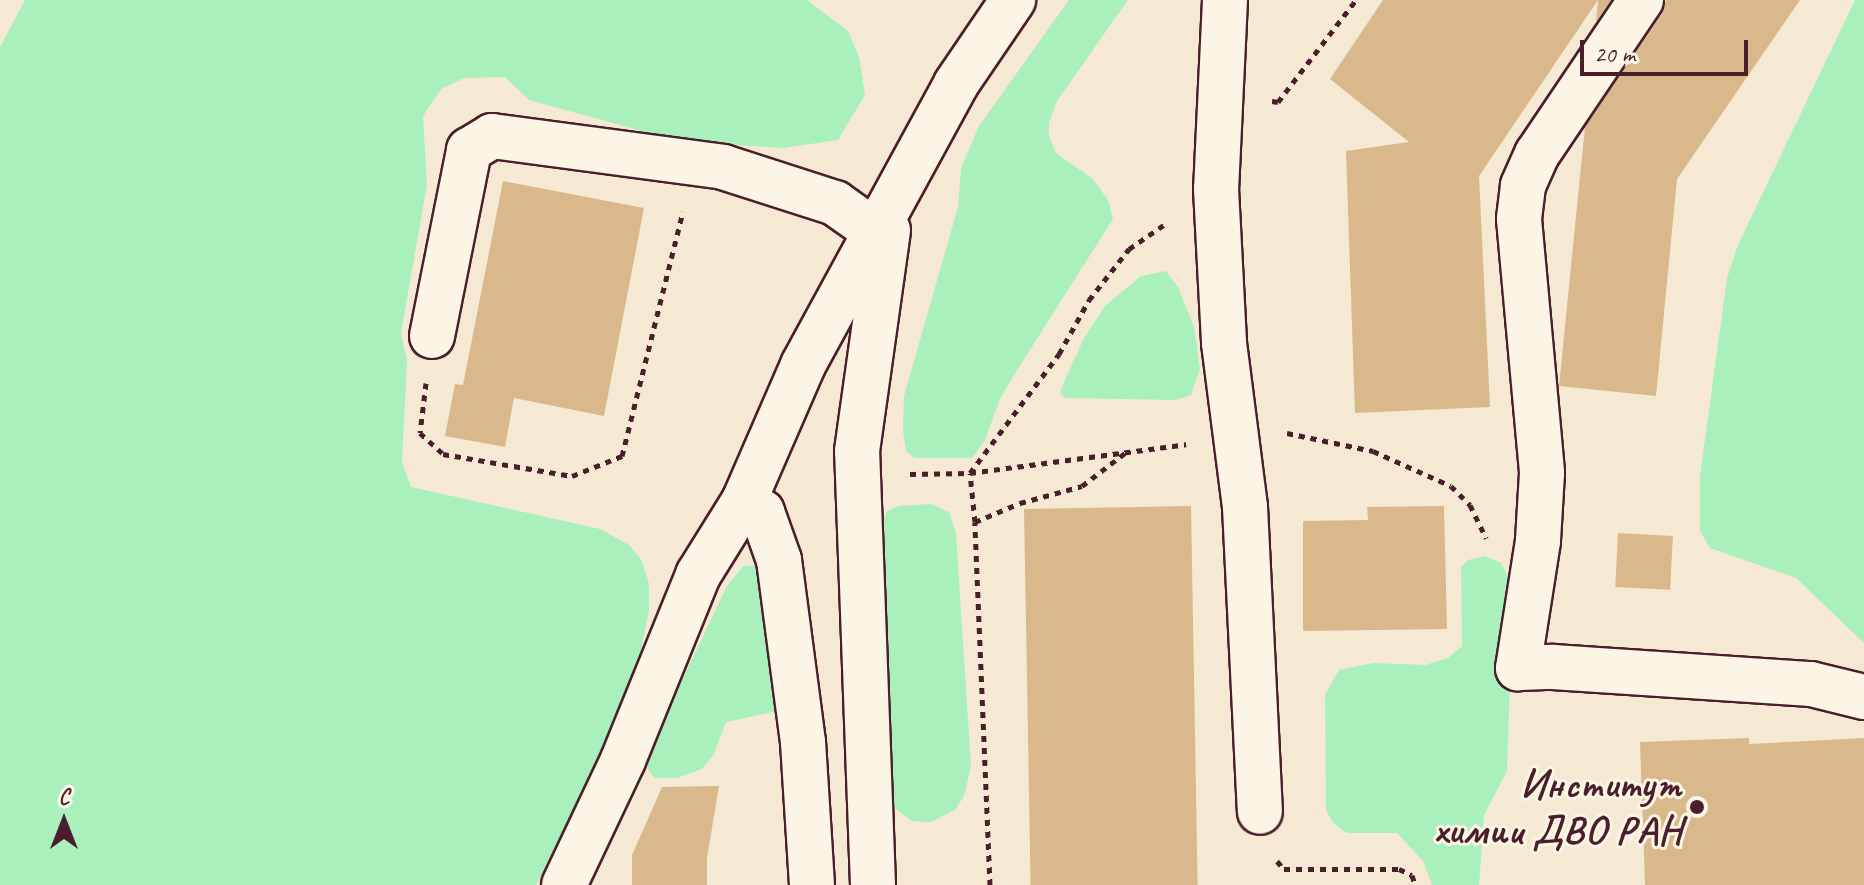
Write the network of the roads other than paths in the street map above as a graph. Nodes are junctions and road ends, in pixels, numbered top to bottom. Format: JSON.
{"nodes":[{"id":1,"x":1013,"y":0,"type":"edge"},
{"id":2,"x":1225,"y":0,"type":"edge"},
{"id":3,"x":1641,"y":0,"type":"edge"},
{"id":4,"x":884,"y":215,"type":"junction"},
{"id":5,"x":432,"y":336,"type":"road end"},
{"id":6,"x":744,"y":501,"type":"junction"},
{"id":7,"x":1864,"y":697,"type":"edge"},
{"id":8,"x":1260,"y":812,"type":"road end"},
{"id":9,"x":564,"y":885,"type":"edge"},
{"id":10,"x":812,"y":885,"type":"edge"},
{"id":11,"x":873,"y":885,"type":"edge"}],
"edges":[{"from":1,"to":4,"type":"street"},
{"from":2,"to":8,"type":"street"},
{"from":3,"to":7,"type":"street"},
{"from":4,"to":5,"type":"street"},
{"from":4,"to":6,"type":"street"},
{"from":4,"to":11,"type":"street"},
{"from":6,"to":9,"type":"street"},
{"from":6,"to":10,"type":"street"}]}
